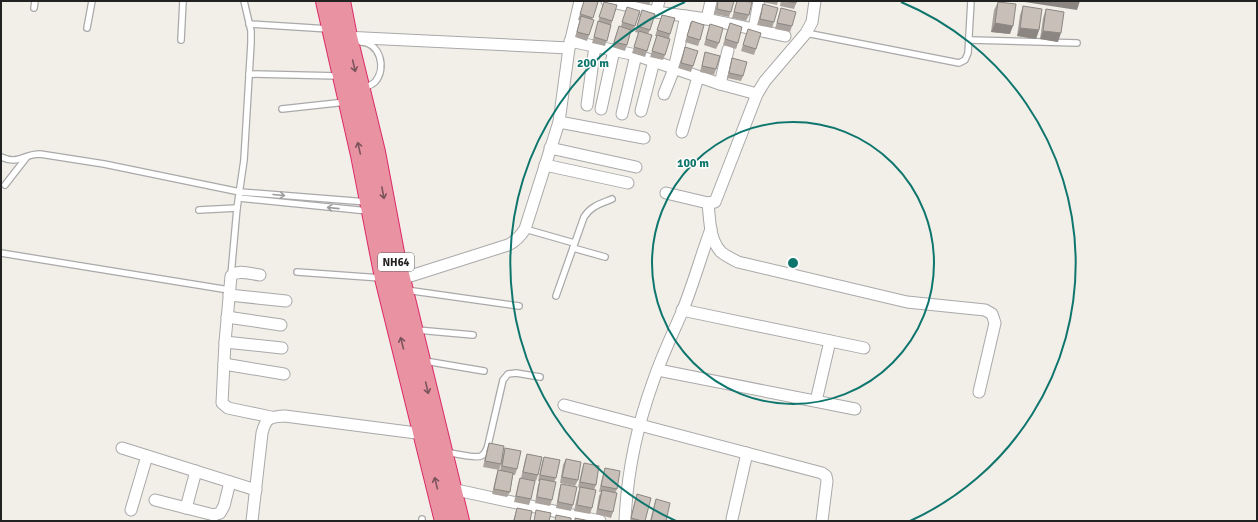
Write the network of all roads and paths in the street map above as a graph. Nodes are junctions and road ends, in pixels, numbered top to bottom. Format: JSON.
{"nodes":[{"id":1,"x":35,"y":1,"type":"edge"},
{"id":2,"x":92,"y":1,"type":"edge"},
{"id":3,"x":183,"y":1,"type":"edge"},
{"id":4,"x":244,"y":1,"type":"edge"},
{"id":5,"x":326,"y":1,"type":"edge"},
{"id":6,"x":340,"y":1,"type":"edge"},
{"id":7,"x":580,"y":1,"type":"edge"},
{"id":8,"x":607,"y":1,"type":"edge"},
{"id":9,"x":659,"y":1,"type":"edge"},
{"id":10,"x":711,"y":1,"type":"edge"},
{"id":11,"x":759,"y":1,"type":"edge"},
{"id":12,"x":815,"y":1,"type":"edge"},
{"id":13,"x":971,"y":1,"type":"edge"},
{"id":14,"x":34,"y":8,"type":"dead end"},
{"id":15,"x":656,"y":12,"type":"junction"},
{"id":16,"x":686,"y":16,"type":"junction"},
{"id":17,"x":707,"y":19,"type":"junction"},
{"id":18,"x":249,"y":24,"type":"junction"},
{"id":19,"x":87,"y":28,"type":"dead end"},
{"id":20,"x":754,"y":29,"type":"junction"},
{"id":21,"x":806,"y":33,"type":"junction"},
{"id":22,"x":340,"y":36,"type":"junction"},
{"id":23,"x":785,"y":36,"type":"dead end"},
{"id":24,"x":181,"y":40,"type":"dead end"},
{"id":25,"x":969,"y":40,"type":"junction"},
{"id":26,"x":1077,"y":43,"type":"dead end"},
{"id":27,"x":570,"y":44,"type":"junction"},
{"id":28,"x":595,"y":46,"type":"junction"},
{"id":29,"x":614,"y":50,"type":"junction"},
{"id":30,"x":728,"y":50,"type":"dead end"},
{"id":31,"x":636,"y":55,"type":"junction"},
{"id":32,"x":654,"y":62,"type":"junction"},
{"id":33,"x":674,"y":68,"type":"junction"},
{"id":34,"x":249,"y":74,"type":"junction"},
{"id":35,"x":342,"y":76,"type":"junction"},
{"id":36,"x":698,"y":77,"type":"junction"},
{"id":37,"x":720,"y":84,"type":"junction"},
{"id":38,"x":664,"y":94,"type":"dead end"},
{"id":39,"x":757,"y":94,"type":"junction"},
{"id":40,"x":354,"y":96,"type":"junction"},
{"id":41,"x":587,"y":105,"type":"dead end"},
{"id":42,"x":282,"y":109,"type":"dead end"},
{"id":43,"x":601,"y":109,"type":"dead end"},
{"id":44,"x":640,"y":111,"type":"dead end"},
{"id":45,"x":622,"y":114,"type":"dead end"},
{"id":46,"x":559,"y":122,"type":"junction"},
{"id":47,"x":682,"y":132,"type":"dead end"},
{"id":48,"x":644,"y":138,"type":"dead end"},
{"id":49,"x":550,"y":148,"type":"junction"},
{"id":50,"x":1,"y":157,"type":"edge"},
{"id":51,"x":27,"y":157,"type":"junction"},
{"id":52,"x":545,"y":165,"type":"junction"},
{"id":53,"x":636,"y":167,"type":"dead end"},
{"id":54,"x":628,"y":184,"type":"dead end"},
{"id":55,"x":5,"y":185,"type":"dead end"},
{"id":56,"x":666,"y":193,"type":"dead end"},
{"id":57,"x":240,"y":195,"type":"junction"},
{"id":58,"x":612,"y":199,"type":"dead end"},
{"id":59,"x":708,"y":203,"type":"junction"},
{"id":60,"x":371,"y":207,"type":"junction"},
{"id":61,"x":237,"y":208,"type":"junction"},
{"id":62,"x":199,"y":210,"type":"dead end"},
{"id":63,"x":525,"y":229,"type":"junction"},
{"id":64,"x":711,"y":229,"type":"junction"},
{"id":65,"x":574,"y":246,"type":"junction"},
{"id":66,"x":1,"y":253,"type":"edge"},
{"id":67,"x":605,"y":257,"type":"dead end"},
{"id":68,"x":297,"y":272,"type":"dead end"},
{"id":69,"x":260,"y":275,"type":"dead end"},
{"id":70,"x":231,"y":276,"type":"junction"},
{"id":71,"x":394,"y":284,"type":"junction"},
{"id":72,"x":229,"y":292,"type":"junction"},
{"id":73,"x":556,"y":296,"type":"dead end"},
{"id":74,"x":286,"y":301,"type":"dead end"},
{"id":75,"x":518,"y":306,"type":"dead end"},
{"id":76,"x":682,"y":310,"type":"junction"},
{"id":77,"x":227,"y":317,"type":"junction"},
{"id":78,"x":281,"y":325,"type":"dead end"},
{"id":79,"x":413,"y":330,"type":"junction"},
{"id":80,"x":473,"y":335,"type":"dead end"},
{"id":81,"x":830,"y":341,"type":"junction"},
{"id":82,"x":225,"y":342,"type":"junction"},
{"id":83,"x":282,"y":348,"type":"dead end"},
{"id":84,"x":864,"y":348,"type":"dead end"},
{"id":85,"x":421,"y":360,"type":"junction"},
{"id":86,"x":224,"y":364,"type":"junction"},
{"id":87,"x":658,"y":370,"type":"junction"},
{"id":88,"x":484,"y":371,"type":"dead end"},
{"id":89,"x":284,"y":374,"type":"dead end"},
{"id":90,"x":540,"y":377,"type":"dead end"},
{"id":91,"x":979,"y":392,"type":"dead end"},
{"id":92,"x":816,"y":401,"type":"junction"},
{"id":93,"x":564,"y":404,"type":"dead end"},
{"id":94,"x":855,"y":409,"type":"dead end"},
{"id":95,"x":271,"y":417,"type":"junction"},
{"id":96,"x":639,"y":424,"type":"junction"},
{"id":97,"x":424,"y":434,"type":"junction"},
{"id":98,"x":122,"y":448,"type":"dead end"},
{"id":99,"x":443,"y":452,"type":"junction"},
{"id":100,"x":747,"y":453,"type":"junction"},
{"id":101,"x":147,"y":456,"type":"junction"},
{"id":102,"x":196,"y":471,"type":"junction"},
{"id":103,"x":230,"y":482,"type":"junction"},
{"id":104,"x":452,"y":489,"type":"junction"},
{"id":105,"x":256,"y":490,"type":"junction"},
{"id":106,"x":155,"y":500,"type":"dead end"},
{"id":107,"x":186,"y":508,"type":"junction"},
{"id":108,"x":131,"y":510,"type":"dead end"},
{"id":109,"x":732,"y":519,"type":"dead end"},
{"id":110,"x":252,"y":521,"type":"edge"},
{"id":111,"x":445,"y":521,"type":"edge"},
{"id":112,"x":460,"y":521,"type":"edge"},
{"id":113,"x":600,"y":521,"type":"edge"},
{"id":114,"x":625,"y":521,"type":"edge"},
{"id":115,"x":822,"y":521,"type":"edge"}],
"edges":[{"from":1,"to":14,"type":"lane"},
{"from":2,"to":19,"type":"lane"},
{"from":3,"to":24,"type":"lane"},
{"from":4,"to":18,"type":"lane"},
{"from":5,"to":22,"type":"highway","number":"NH64"},
{"from":6,"to":22,"type":"highway","number":"NH64"},
{"from":7,"to":27,"type":"street"},
{"from":8,"to":15,"type":"street"},
{"from":9,"to":15,"type":"street"},
{"from":10,"to":17,"type":"street"},
{"from":11,"to":20,"type":"street"},
{"from":12,"to":21,"type":"street"},
{"from":13,"to":25,"type":"lane"},
{"from":15,"to":16,"type":"street"},
{"from":16,"to":17,"type":"street"},
{"from":16,"to":33,"type":"street"},
{"from":17,"to":20,"type":"street"},
{"from":18,"to":22,"type":"lane"},
{"from":18,"to":34,"type":"lane"},
{"from":20,"to":23,"type":"street"},
{"from":21,"to":25,"type":"lane"},
{"from":21,"to":39,"type":"street"},
{"from":22,"to":27,"type":"street"},
{"from":22,"to":35,"type":"highway","number":"NH64"},
{"from":22,"to":40,"type":"highway","number":"NH64","one_way":true},
{"from":22,"to":40,"type":"lane"},
{"from":25,"to":26,"type":"lane"},
{"from":27,"to":28,"type":"street"},
{"from":27,"to":46,"type":"street"},
{"from":28,"to":29,"type":"street"},
{"from":28,"to":41,"type":"street"},
{"from":29,"to":31,"type":"street"},
{"from":29,"to":43,"type":"street"},
{"from":30,"to":37,"type":"street"},
{"from":31,"to":32,"type":"street"},
{"from":31,"to":45,"type":"street"},
{"from":32,"to":33,"type":"street"},
{"from":32,"to":44,"type":"street"},
{"from":33,"to":36,"type":"street"},
{"from":33,"to":38,"type":"street"},
{"from":34,"to":35,"type":"lane"},
{"from":34,"to":57,"type":"lane"},
{"from":35,"to":40,"type":"highway","number":"NH64"},
{"from":36,"to":37,"type":"street"},
{"from":36,"to":47,"type":"street"},
{"from":37,"to":39,"type":"street"},
{"from":39,"to":59,"type":"street"},
{"from":40,"to":42,"type":"lane"},
{"from":60,"to":40,"type":"highway","number":"NH64","one_way":true},
{"from":40,"to":71,"type":"highway","number":"NH64","one_way":true},
{"from":46,"to":48,"type":"street"},
{"from":46,"to":49,"type":"street"},
{"from":49,"to":52,"type":"street"},
{"from":49,"to":53,"type":"street"},
{"from":50,"to":51,"type":"lane"},
{"from":51,"to":55,"type":"lane"},
{"from":51,"to":57,"type":"lane"},
{"from":52,"to":54,"type":"street"},
{"from":52,"to":63,"type":"street"},
{"from":56,"to":59,"type":"street"},
{"from":60,"to":57,"type":"lane","one_way":true},
{"from":57,"to":60,"type":"lane","one_way":true},
{"from":57,"to":61,"type":"lane"},
{"from":58,"to":65,"type":"lane"},
{"from":59,"to":64,"type":"street"},
{"from":60,"to":71,"type":"highway","number":"NH64"},
{"from":61,"to":62,"type":"lane"},
{"from":61,"to":70,"type":"lane"},
{"from":63,"to":65,"type":"lane"},
{"from":63,"to":71,"type":"street"},
{"from":64,"to":76,"type":"street"},
{"from":64,"to":91,"type":"street"},
{"from":65,"to":67,"type":"lane"},
{"from":65,"to":73,"type":"lane"},
{"from":66,"to":72,"type":"lane"},
{"from":68,"to":71,"type":"lane"},
{"from":69,"to":70,"type":"street"},
{"from":70,"to":72,"type":"street"},
{"from":71,"to":75,"type":"lane"},
{"from":71,"to":79,"type":"highway","number":"NH64"},
{"from":97,"to":71,"type":"highway","number":"NH64","one_way":true},
{"from":72,"to":74,"type":"street"},
{"from":72,"to":77,"type":"street"},
{"from":76,"to":81,"type":"street"},
{"from":76,"to":87,"type":"street"},
{"from":77,"to":78,"type":"street"},
{"from":77,"to":82,"type":"street"},
{"from":79,"to":80,"type":"lane"},
{"from":79,"to":85,"type":"highway","number":"NH64"},
{"from":81,"to":84,"type":"street"},
{"from":81,"to":92,"type":"street"},
{"from":82,"to":83,"type":"street"},
{"from":82,"to":86,"type":"street"},
{"from":85,"to":88,"type":"lane"},
{"from":85,"to":99,"type":"highway","number":"NH64","one_way":true},
{"from":86,"to":89,"type":"street"},
{"from":86,"to":95,"type":"street"},
{"from":87,"to":92,"type":"street"},
{"from":87,"to":96,"type":"street"},
{"from":90,"to":99,"type":"lane"},
{"from":92,"to":94,"type":"street"},
{"from":93,"to":96,"type":"street"},
{"from":95,"to":97,"type":"street"},
{"from":95,"to":105,"type":"street"},
{"from":96,"to":100,"type":"street"},
{"from":96,"to":114,"type":"street"},
{"from":111,"to":97,"type":"highway","number":"NH64","one_way":true},
{"from":98,"to":101,"type":"street"},
{"from":99,"to":104,"type":"highway","number":"NH64"},
{"from":100,"to":109,"type":"street"},
{"from":100,"to":115,"type":"street"},
{"from":101,"to":102,"type":"street"},
{"from":101,"to":108,"type":"street"},
{"from":102,"to":103,"type":"street"},
{"from":102,"to":107,"type":"street"},
{"from":103,"to":105,"type":"street"},
{"from":103,"to":107,"type":"street"},
{"from":104,"to":112,"type":"highway","number":"NH64"},
{"from":104,"to":113,"type":"street"},
{"from":105,"to":110,"type":"street"},
{"from":106,"to":107,"type":"street"}]}
